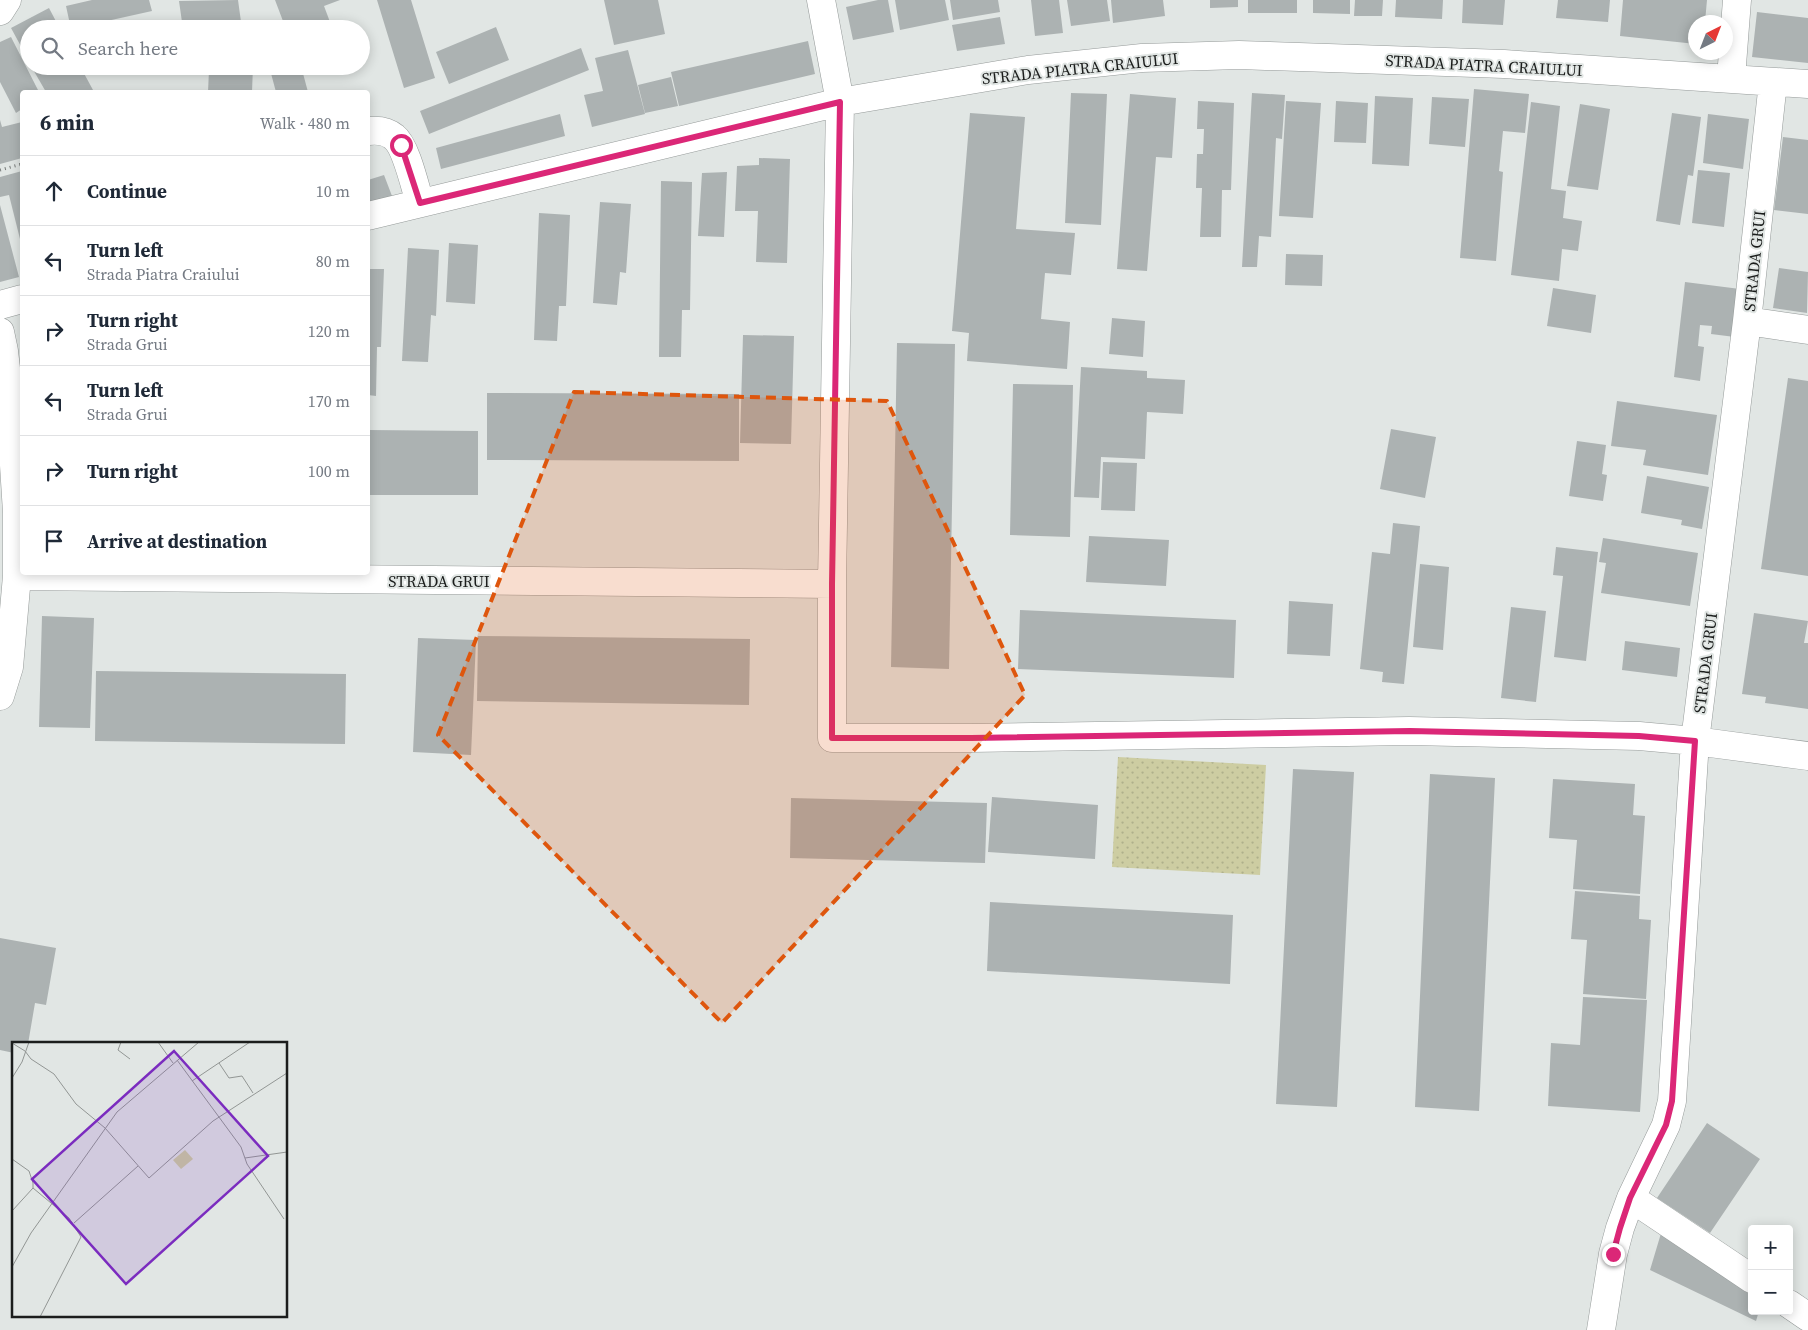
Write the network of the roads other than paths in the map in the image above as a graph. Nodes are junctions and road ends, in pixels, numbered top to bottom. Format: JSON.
{"nodes":[{"id":1,"x":8,"y":0,"type":"edge"},
{"id":2,"x":821,"y":0,"type":"edge"},
{"id":3,"x":1737,"y":0,"type":"edge"},
{"id":4,"x":0,"y":11,"type":"edge"},
{"id":5,"x":1731,"y":78,"type":"junction"},
{"id":6,"x":1774,"y":82,"type":"junction"},
{"id":7,"x":1808,"y":84,"type":"edge"},
{"id":8,"x":840,"y":102,"type":"junction"},
{"id":9,"x":370,"y":131,"type":"edge"},
{"id":10,"x":420,"y":203,"type":"junction"},
{"id":11,"x":370,"y":216,"type":"edge"},
{"id":12,"x":20,"y":300,"type":"edge"},
{"id":13,"x":0,"y":305,"type":"edge"},
{"id":14,"x":1747,"y":321,"type":"junction"},
{"id":15,"x":1808,"y":330,"type":"edge"},
{"id":16,"x":0,"y":332,"type":"edge"},
{"id":17,"x":17,"y":576,"type":"junction"},
{"id":18,"x":832,"y":584,"type":"junction"},
{"id":19,"x":0,"y":696,"type":"edge"},
{"id":20,"x":1695,"y":741,"type":"junction"},
{"id":21,"x":1808,"y":756,"type":"edge"},
{"id":22,"x":1630,"y":1198,"type":"junction"},
{"id":23,"x":1748,"y":1276,"type":"edge"},
{"id":24,"x":1793,"y":1307,"type":"edge"},
{"id":25,"x":1808,"y":1317,"type":"edge"},
{"id":26,"x":1601,"y":1330,"type":"edge"}],
"edges":[{"from":1,"to":4,"type":"street"},
{"from":2,"to":8,"type":"street"},
{"from":3,"to":5,"type":"street"},
{"from":5,"to":6,"type":"street","name":"STRADA PIATRA CRAIULUI"},
{"from":5,"to":8,"type":"street","name":"STRADA PIATRA CRAIULUI"},
{"from":6,"to":7,"type":"street","name":"STRADA PIATRA CRAIULUI"},
{"from":6,"to":14,"type":"street","name":"STRADA GRUI"},
{"from":8,"to":10,"type":"street","name":"STRADA PIATRA CRAIULUI"},
{"from":8,"to":18,"type":"street"},
{"from":9,"to":10,"type":"street"},
{"from":10,"to":11,"type":"street","name":"STRADA PIATRA CRAIULUI"},
{"from":12,"to":13,"type":"street"},
{"from":14,"to":15,"type":"street"},
{"from":14,"to":20,"type":"street","name":"STRADA GRUI"},
{"from":16,"to":17,"type":"street"},
{"from":17,"to":18,"type":"street","name":"STRADA GRUI"},
{"from":17,"to":19,"type":"street"},
{"from":18,"to":20,"type":"street"},
{"from":20,"to":21,"type":"street"},
{"from":20,"to":22,"type":"street","name":"STRADA GRUI"},
{"from":22,"to":23,"type":"street"},
{"from":22,"to":26,"type":"street","name":"STRADA GRUI"},
{"from":24,"to":25,"type":"street"}]}
